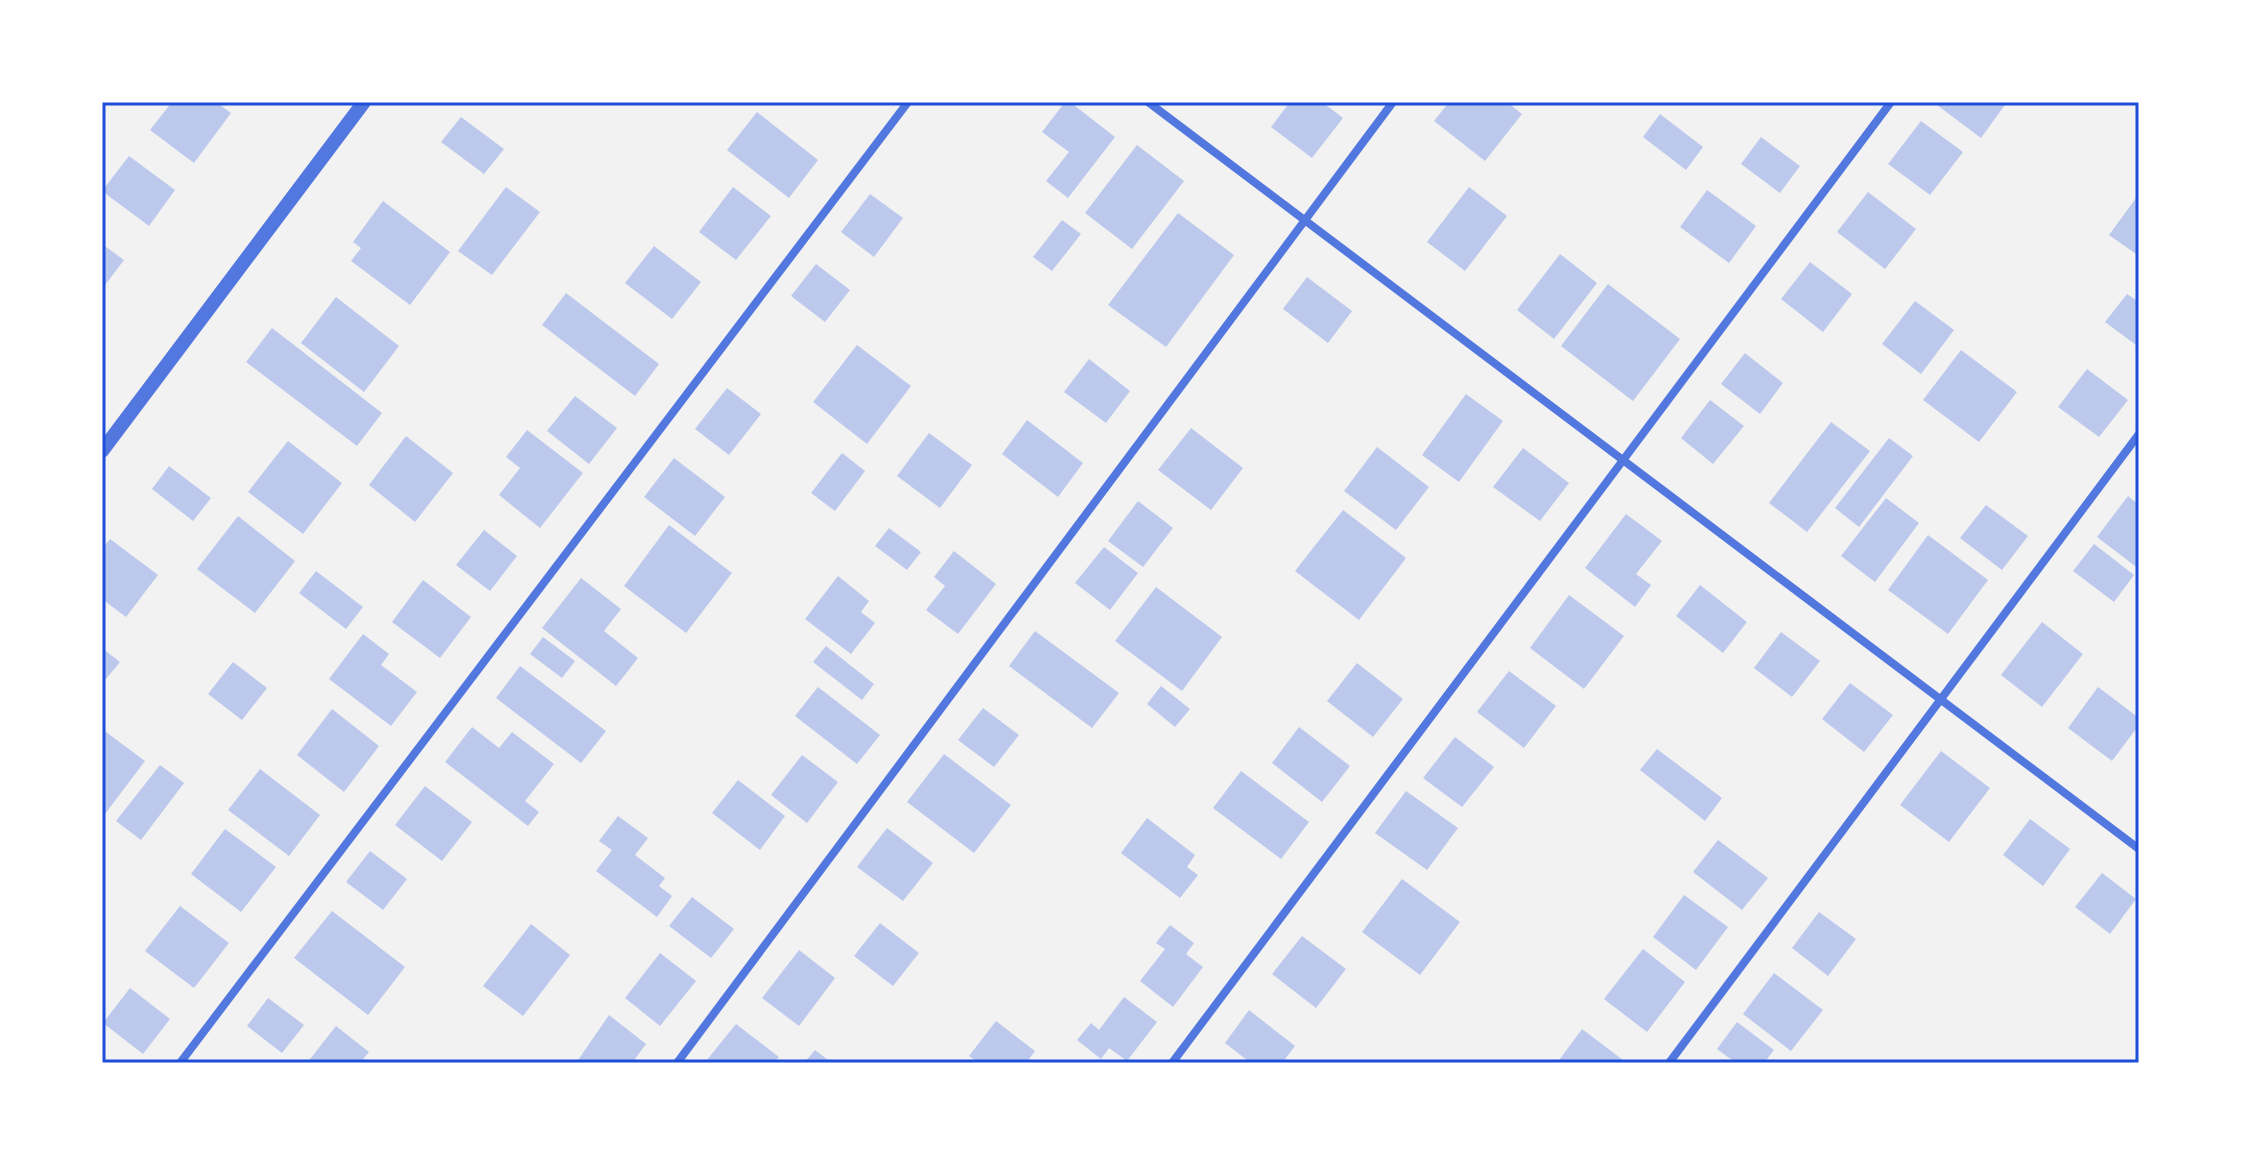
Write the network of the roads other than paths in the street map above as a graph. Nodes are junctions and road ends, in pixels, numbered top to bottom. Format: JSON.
{"nodes":[{"id":1,"x":364,"y":102,"type":"edge"},
{"id":2,"x":908,"y":102,"type":"edge"},
{"id":3,"x":1148,"y":102,"type":"edge"},
{"id":4,"x":1393,"y":102,"type":"edge"},
{"id":5,"x":1891,"y":102,"type":"edge"},
{"id":6,"x":1306,"y":219,"type":"junction"},
{"id":7,"x":2139,"y":434,"type":"edge"},
{"id":8,"x":102,"y":451,"type":"edge"},
{"id":9,"x":1624,"y":458,"type":"junction"},
{"id":10,"x":1942,"y":699,"type":"junction"},
{"id":11,"x":2139,"y":849,"type":"edge"},
{"id":12,"x":180,"y":1063,"type":"edge"},
{"id":13,"x":677,"y":1063,"type":"edge"},
{"id":14,"x":1172,"y":1063,"type":"edge"},
{"id":15,"x":1669,"y":1063,"type":"edge"}],
"edges":[{"from":1,"to":8,"type":"street"},
{"from":2,"to":12,"type":"street"},
{"from":3,"to":6,"type":"street"},
{"from":4,"to":6,"type":"street"},
{"from":5,"to":9,"type":"street"},
{"from":6,"to":9,"type":"street"},
{"from":6,"to":13,"type":"street"},
{"from":7,"to":10,"type":"street"},
{"from":9,"to":10,"type":"street"},
{"from":9,"to":14,"type":"street"},
{"from":10,"to":11,"type":"street"},
{"from":10,"to":15,"type":"street"}]}
